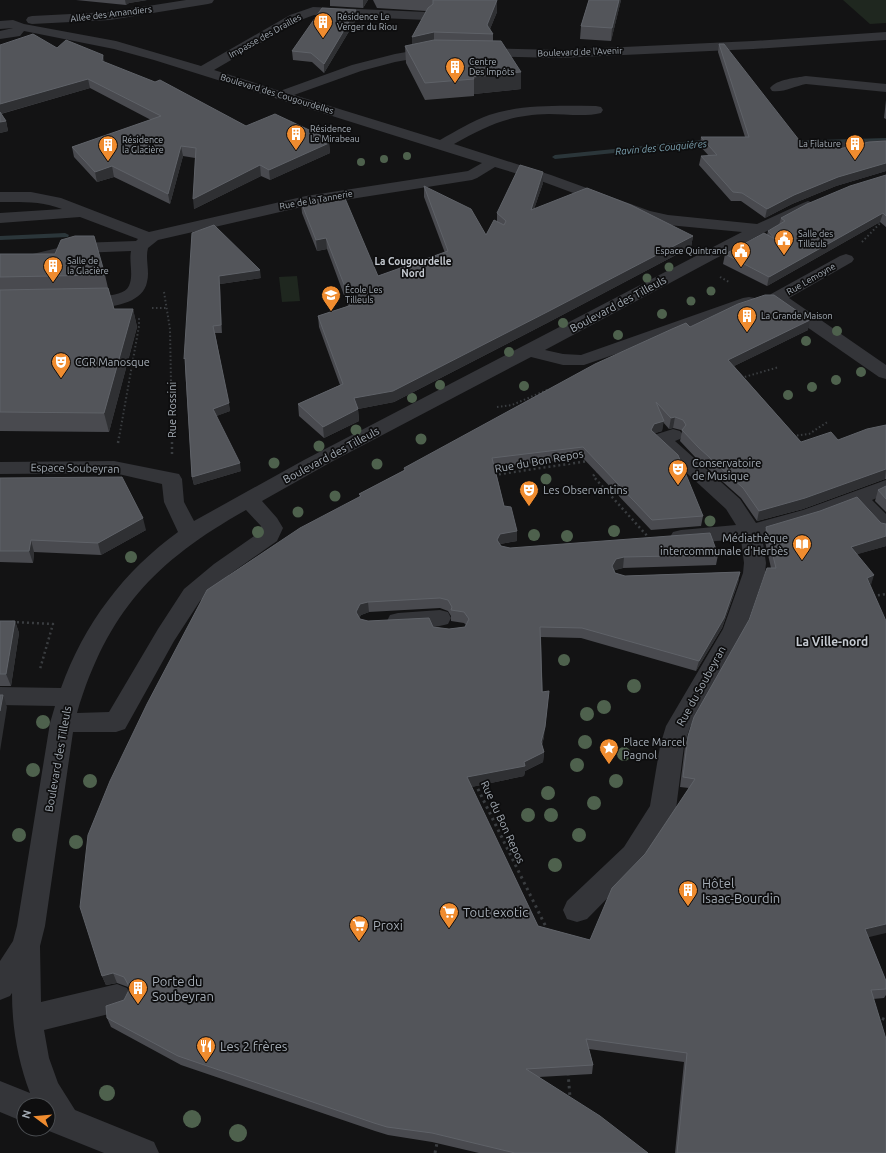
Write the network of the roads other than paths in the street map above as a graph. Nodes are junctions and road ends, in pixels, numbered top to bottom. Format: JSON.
{"nodes":[{"id":1,"x":208,"y":0,"type":"edge"},
{"id":2,"x":426,"y":16,"type":"edge"},
{"id":3,"x":6,"y":29,"type":"edge"},
{"id":4,"x":886,"y":36,"type":"edge"},
{"id":5,"x":447,"y":51,"type":"edge"},
{"id":6,"x":469,"y":51,"type":"edge"},
{"id":7,"x":202,"y":71,"type":"junction"},
{"id":8,"x":778,"y":88,"type":"dead end"},
{"id":9,"x":886,"y":88,"type":"edge"},
{"id":10,"x":281,"y":95,"type":"junction"},
{"id":11,"x":596,"y":110,"type":"dead end"},
{"id":12,"x":886,"y":144,"type":"edge"},
{"id":13,"x":442,"y":145,"type":"junction"},
{"id":14,"x":805,"y":148,"type":"edge"},
{"id":15,"x":493,"y":162,"type":"junction"},
{"id":16,"x":0,"y":197,"type":"edge"},
{"id":17,"x":823,"y":198,"type":"edge"},
{"id":18,"x":84,"y":212,"type":"junction"},
{"id":19,"x":0,"y":218,"type":"edge"},
{"id":20,"x":668,"y":220,"type":"junction"},
{"id":21,"x":759,"y":229,"type":"junction"},
{"id":22,"x":145,"y":242,"type":"junction"},
{"id":23,"x":716,"y":253,"type":"junction"},
{"id":24,"x":846,"y":259,"type":"road end"},
{"id":25,"x":0,"y":264,"type":"edge"},
{"id":26,"x":777,"y":298,"type":"junction"},
{"id":27,"x":68,"y":301,"type":"edge"},
{"id":28,"x":529,"y":351,"type":"junction"},
{"id":29,"x":886,"y":373,"type":"edge"},
{"id":30,"x":673,"y":435,"type":"dead end"},
{"id":31,"x":0,"y":468,"type":"edge"},
{"id":32,"x":886,"y":487,"type":"edge"},
{"id":33,"x":858,"y":498,"type":"junction"},
{"id":34,"x":248,"y":499,"type":"junction"},
{"id":35,"x":886,"y":527,"type":"edge"},
{"id":36,"x":751,"y":531,"type":"junction"},
{"id":37,"x":190,"y":534,"type":"junction"},
{"id":38,"x":651,"y":539,"type":"edge"},
{"id":39,"x":377,"y":622,"type":"edge"},
{"id":40,"x":446,"y":626,"type":"dead end"},
{"id":41,"x":0,"y":696,"type":"edge"},
{"id":42,"x":70,"y":697,"type":"junction"},
{"id":43,"x":62,"y":723,"type":"junction"},
{"id":44,"x":577,"y":910,"type":"dead end"},
{"id":45,"x":26,"y":946,"type":"junction"},
{"id":46,"x":0,"y":986,"type":"edge"},
{"id":47,"x":117,"y":998,"type":"dead end"},
{"id":48,"x":28,"y":1020,"type":"junction"},
{"id":49,"x":0,"y":1096,"type":"edge"},
{"id":50,"x":47,"y":1097,"type":"edge"},
{"id":51,"x":16,"y":1103,"type":"edge"},
{"id":52,"x":56,"y":1118,"type":"edge"},
{"id":53,"x":143,"y":1153,"type":"edge"}],
"edges":[{"from":1,"to":3,"type":"street","name":"Allée des Amandiers"},
{"from":2,"to":7,"type":"street","name":"Impasse des Drailles"},
{"from":3,"to":7,"type":"street","name":"Boulevard des Cougourdelles"},
{"from":4,"to":6,"type":"street","name":"Boulevard de l'Avenir"},
{"from":5,"to":10,"type":"street"},
{"from":7,"to":10,"type":"street","name":"Boulevard des Cougourdelles"},
{"from":8,"to":9,"type":"street"},
{"from":10,"to":13,"type":"street","name":"Boulevard des Cougourdelles"},
{"from":11,"to":13,"type":"street"},
{"from":12,"to":14,"type":"street"},
{"from":13,"to":15,"type":"street","name":"Boulevard des Cougourdelles"},
{"from":15,"to":20,"type":"street"},
{"from":15,"to":22,"type":"street","name":"Rue de la Tannerie"},
{"from":16,"to":18,"type":"street"},
{"from":17,"to":21,"type":"street","name":"Boulevard des Tilleuls"},
{"from":18,"to":19,"type":"street"},
{"from":18,"to":22,"type":"street"},
{"from":20,"to":21,"type":"street"},
{"from":20,"to":23,"type":"street"},
{"from":21,"to":23,"type":"street","name":"Boulevard des Tilleuls"},
{"from":22,"to":25,"type":"street","name":"Rue de la Tannerie"},
{"from":22,"to":27,"type":"street"},
{"from":23,"to":28,"type":"street","name":"Boulevard des Tilleuls"},
{"from":24,"to":26,"type":"street","name":"Rue Lemoyne"},
{"from":26,"to":28,"type":"street"},
{"from":26,"to":29,"type":"street","name":"Rue Lemoyne"},
{"from":28,"to":34,"type":"street","name":"Boulevard des Tilleuls"},
{"from":30,"to":36,"type":"street"},
{"from":31,"to":37,"type":"street","name":"Espace Soubeyran"},
{"from":32,"to":33,"type":"street"},
{"from":33,"to":35,"type":"street"},
{"from":33,"to":36,"type":"street"},
{"from":34,"to":37,"type":"street","name":"Boulevard des Tilleuls"},
{"from":34,"to":43,"type":"street"},
{"from":36,"to":38,"type":"street"},
{"from":36,"to":44,"type":"street","name":"Rue du Soubeyran"},
{"from":37,"to":42,"type":"street","name":"Boulevard des Tilleuls"},
{"from":39,"to":40,"type":"street"},
{"from":41,"to":42,"type":"street"},
{"from":42,"to":43,"type":"street","name":"Boulevard des Tilleuls"},
{"from":43,"to":45,"type":"street","name":"Boulevard des Tilleuls"},
{"from":45,"to":46,"type":"street"},
{"from":45,"to":48,"type":"street"},
{"from":47,"to":48,"type":"street"},
{"from":48,"to":50,"type":"street"},
{"from":49,"to":51,"type":"street"},
{"from":52,"to":53,"type":"street"}]}
